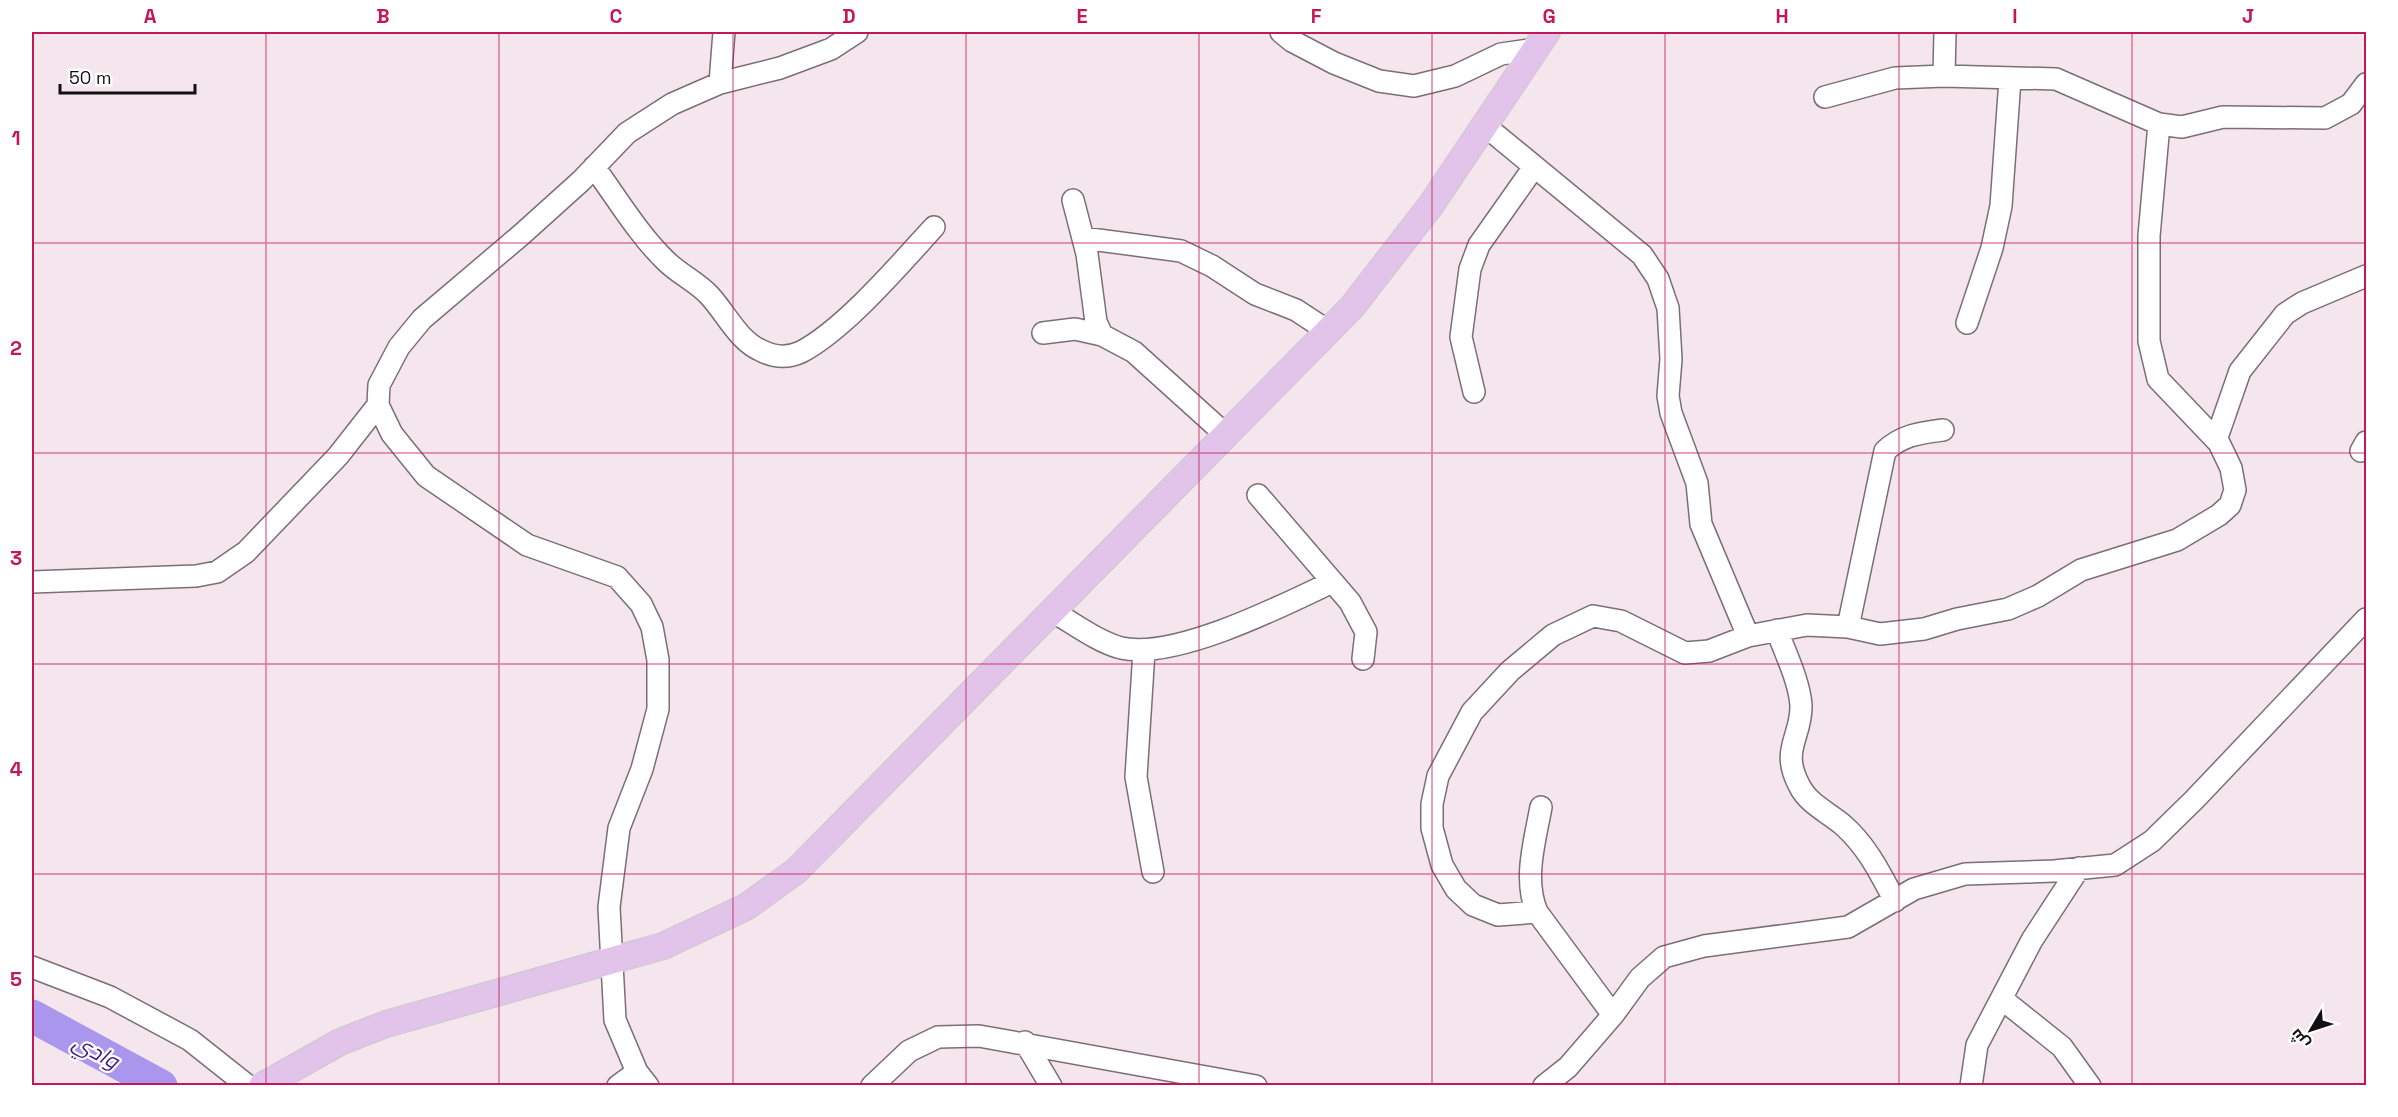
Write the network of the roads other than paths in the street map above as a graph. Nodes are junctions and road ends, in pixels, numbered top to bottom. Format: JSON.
{"nodes":[{"id":1,"x":724,"y":32,"type":"edge"},
{"id":2,"x":857,"y":32,"type":"edge"},
{"id":3,"x":1281,"y":32,"type":"edge"},
{"id":4,"x":1945,"y":32,"type":"edge"},
{"id":5,"x":1541,"y":40,"type":"edge"},
{"id":6,"x":1944,"y":76,"type":"junction"},
{"id":7,"x":2010,"y":79,"type":"junction"},
{"id":8,"x":720,"y":83,"type":"junction"},
{"id":9,"x":2367,"y":84,"type":"edge"},
{"id":10,"x":1825,"y":97,"type":"dead end"},
{"id":11,"x":2159,"y":124,"type":"junction"},
{"id":12,"x":1484,"y":125,"type":"junction"},
{"id":13,"x":594,"y":167,"type":"junction"},
{"id":14,"x":1534,"y":167,"type":"junction"},
{"id":15,"x":1073,"y":200,"type":"dead end"},
{"id":16,"x":934,"y":227,"type":"dead end"},
{"id":17,"x":1083,"y":238,"type":"junction"},
{"id":18,"x":2367,"y":276,"type":"edge"},
{"id":19,"x":1967,"y":323,"type":"dead end"},
{"id":20,"x":1328,"y":331,"type":"junction"},
{"id":21,"x":1043,"y":333,"type":"dead end"},
{"id":22,"x":1102,"y":335,"type":"junction"},
{"id":23,"x":1473,"y":392,"type":"dead end"},
{"id":24,"x":378,"y":405,"type":"junction"},
{"id":25,"x":1943,"y":429,"type":"dead end"},
{"id":26,"x":1226,"y":435,"type":"junction"},
{"id":27,"x":2216,"y":440,"type":"junction"},
{"id":28,"x":1258,"y":495,"type":"dead end"},
{"id":29,"x":32,"y":582,"type":"edge"},
{"id":30,"x":1332,"y":582,"type":"junction"},
{"id":31,"x":1052,"y":611,"type":"junction"},
{"id":32,"x":2367,"y":619,"type":"edge"},
{"id":33,"x":1848,"y":627,"type":"junction"},
{"id":34,"x":1777,"y":630,"type":"junction"},
{"id":35,"x":1748,"y":636,"type":"junction"},
{"id":36,"x":1144,"y":651,"type":"junction"},
{"id":37,"x":1363,"y":659,"type":"dead end"},
{"id":38,"x":1541,"y":807,"type":"dead end"},
{"id":39,"x":2079,"y":868,"type":"junction"},
{"id":40,"x":1153,"y":872,"type":"dead end"},
{"id":41,"x":1895,"y":901,"type":"junction"},
{"id":42,"x":1537,"y":912,"type":"junction"},
{"id":43,"x":610,"y":962,"type":"junction"},
{"id":44,"x":32,"y":966,"type":"edge"},
{"id":45,"x":2001,"y":999,"type":"junction"},
{"id":46,"x":1613,"y":1015,"type":"junction"},
{"id":47,"x":1025,"y":1042,"type":"junction"},
{"id":48,"x":642,"y":1079,"type":"edge"},
{"id":49,"x":248,"y":1086,"type":"edge"},
{"id":50,"x":262,"y":1086,"type":"edge"},
{"id":51,"x":618,"y":1086,"type":"edge"},
{"id":52,"x":872,"y":1086,"type":"edge"},
{"id":53,"x":1051,"y":1086,"type":"edge"},
{"id":54,"x":1256,"y":1086,"type":"edge"},
{"id":55,"x":1544,"y":1086,"type":"edge"},
{"id":56,"x":1971,"y":1086,"type":"edge"},
{"id":57,"x":2090,"y":1086,"type":"edge"}],
"edges":[{"from":1,"to":8,"type":"street"},
{"from":2,"to":8,"type":"street"},
{"from":3,"to":5,"type":"street"},
{"from":4,"to":6,"type":"street"},
{"from":5,"to":12,"type":"main road"},
{"from":6,"to":7,"type":"street"},
{"from":6,"to":10,"type":"street"},
{"from":7,"to":11,"type":"street"},
{"from":7,"to":19,"type":"street"},
{"from":8,"to":13,"type":"street"},
{"from":9,"to":11,"type":"street"},
{"from":11,"to":27,"type":"street"},
{"from":12,"to":14,"type":"street"},
{"from":12,"to":20,"type":"main road"},
{"from":13,"to":16,"type":"street"},
{"from":13,"to":24,"type":"street"},
{"from":14,"to":23,"type":"street"},
{"from":14,"to":35,"type":"street"},
{"from":15,"to":17,"type":"street"},
{"from":17,"to":20,"type":"street"},
{"from":17,"to":22,"type":"street"},
{"from":18,"to":27,"type":"street"},
{"from":20,"to":26,"type":"main road"},
{"from":21,"to":22,"type":"street"},
{"from":22,"to":26,"type":"street"},
{"from":24,"to":29,"type":"street"},
{"from":24,"to":43,"type":"street"},
{"from":25,"to":33,"type":"street"},
{"from":26,"to":31,"type":"main road"},
{"from":27,"to":33,"type":"street"},
{"from":28,"to":30,"type":"street"},
{"from":30,"to":36,"type":"street"},
{"from":30,"to":37,"type":"street"},
{"from":31,"to":36,"type":"street"},
{"from":31,"to":43,"type":"main road"},
{"from":32,"to":39,"type":"street"},
{"from":33,"to":34,"type":"street"},
{"from":34,"to":35,"type":"street"},
{"from":34,"to":41,"type":"street"},
{"from":35,"to":42,"type":"street"},
{"from":36,"to":40,"type":"street"},
{"from":38,"to":42,"type":"street"},
{"from":39,"to":41,"type":"street"},
{"from":39,"to":45,"type":"street"},
{"from":41,"to":46,"type":"street"},
{"from":42,"to":46,"type":"street"},
{"from":43,"to":48,"type":"street"},
{"from":43,"to":50,"type":"main road"},
{"from":44,"to":49,"type":"street"},
{"from":45,"to":56,"type":"street"},
{"from":45,"to":57,"type":"street"},
{"from":46,"to":55,"type":"street"},
{"from":47,"to":52,"type":"street"},
{"from":47,"to":53,"type":"street"},
{"from":47,"to":54,"type":"street"},
{"from":48,"to":51,"type":"street"}]}
